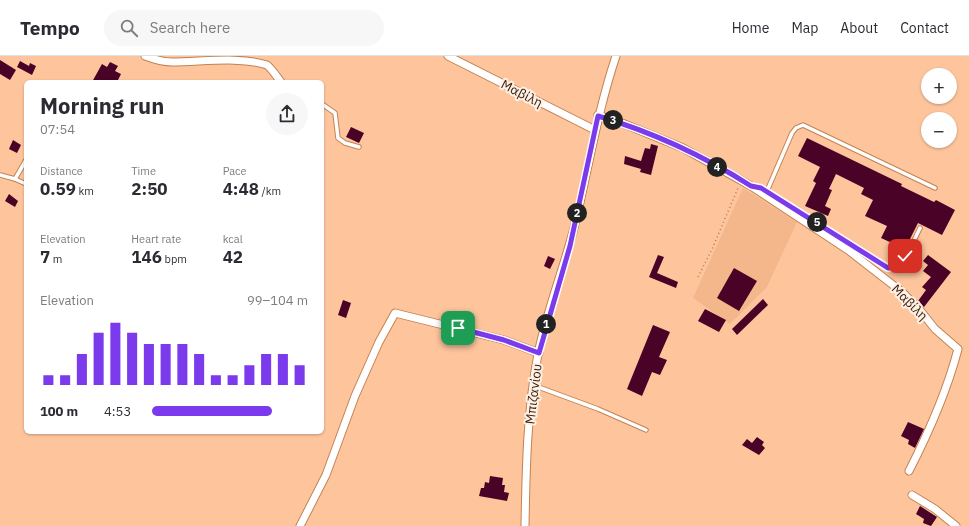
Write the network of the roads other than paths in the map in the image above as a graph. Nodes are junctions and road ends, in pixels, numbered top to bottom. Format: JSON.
{"nodes":[{"id":1,"x":144,"y":56,"type":"edge"},
{"id":2,"x":448,"y":56,"type":"edge"},
{"id":3,"x":616,"y":56,"type":"edge"},
{"id":4,"x":279,"y":80,"type":"edge"},
{"id":5,"x":324,"y":105,"type":"edge"},
{"id":6,"x":598,"y":116,"type":"junction"},
{"id":7,"x":595,"y":130,"type":"junction"},
{"id":8,"x":359,"y":147,"type":"dead end"},
{"id":9,"x":24,"y":163,"type":"edge"},
{"id":10,"x":0,"y":175,"type":"edge"},
{"id":11,"x":15,"y":179,"type":"junction"},
{"id":12,"x":24,"y":183,"type":"edge"},
{"id":13,"x":751,"y":186,"type":"junction"},
{"id":14,"x":935,"y":188,"type":"dead end"},
{"id":15,"x":767,"y":191,"type":"junction"},
{"id":16,"x":920,"y":228,"type":"dead end"},
{"id":17,"x":539,"y":353,"type":"junction"},
{"id":18,"x":533,"y":385,"type":"junction"},
{"id":19,"x":646,"y":430,"type":"dead end"},
{"id":20,"x":909,"y":471,"type":"dead end"},
{"id":21,"x":912,"y":495,"type":"dead end"},
{"id":22,"x":300,"y":526,"type":"edge"},
{"id":23,"x":525,"y":526,"type":"edge"},
{"id":24,"x":956,"y":526,"type":"edge"}],
"edges":[{"from":1,"to":4,"type":"street"},
{"from":2,"to":7,"type":"street","name":"Μαβίλη"},
{"from":3,"to":6,"type":"street","name":"Μπιζανίου"},
{"from":5,"to":8,"type":"lane"},
{"from":6,"to":7,"type":"street","name":"Μπιζανίου"},
{"from":6,"to":13,"type":"street","name":"Μαβίλη"},
{"from":7,"to":17,"type":"street","name":"Μπιζανίου"},
{"from":9,"to":11,"type":"lane"},
{"from":10,"to":11,"type":"lane"},
{"from":11,"to":12,"type":"lane"},
{"from":13,"to":15,"type":"lane"},
{"from":13,"to":20,"type":"street","name":"Μαβίλη"},
{"from":14,"to":15,"type":"lane"},
{"from":15,"to":16,"type":"lane"},
{"from":17,"to":18,"type":"street","name":"Μπιζανίου"},
{"from":17,"to":22,"type":"street"},
{"from":18,"to":19,"type":"lane"},
{"from":18,"to":23,"type":"street","name":"Μπιζανίου"},
{"from":21,"to":24,"type":"street"}]}
